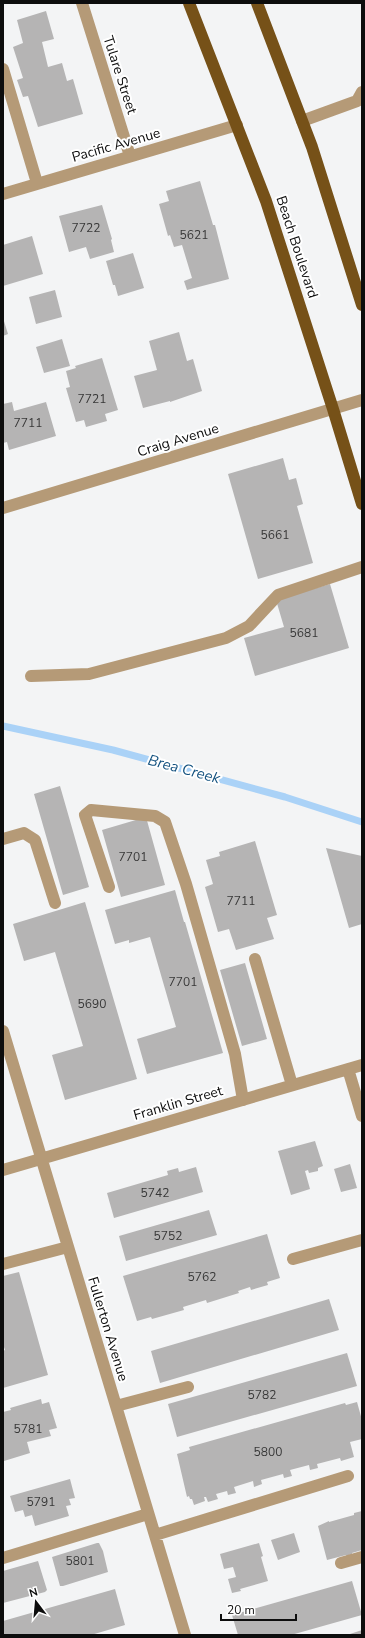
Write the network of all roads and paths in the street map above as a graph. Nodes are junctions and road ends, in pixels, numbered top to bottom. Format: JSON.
{"nodes":[{"id":1,"x":82,"y":3,"type":"edge"},
{"id":2,"x":189,"y":3,"type":"edge"},
{"id":3,"x":257,"y":3,"type":"edge"},
{"id":4,"x":3,"y":69,"type":"edge"},
{"id":5,"x":362,"y":92,"type":"edge"},
{"id":6,"x":302,"y":121,"type":"junction"},
{"id":7,"x":237,"y":125,"type":"junction"},
{"id":8,"x":130,"y":156,"type":"junction"},
{"id":9,"x":37,"y":183,"type":"junction"},
{"id":10,"x":3,"y":194,"type":"edge"},
{"id":11,"x":362,"y":305,"type":"edge"},
{"id":12,"x":362,"y":400,"type":"edge"},
{"id":13,"x":333,"y":409,"type":"junction"},
{"id":14,"x":362,"y":504,"type":"edge"},
{"id":15,"x":3,"y":508,"type":"edge"},
{"id":16,"x":362,"y":567,"type":"edge"},
{"id":17,"x":31,"y":676,"type":"dead end"},
{"id":18,"x":3,"y":839,"type":"edge"},
{"id":19,"x":109,"y":887,"type":"dead end"},
{"id":20,"x":55,"y":903,"type":"dead end"},
{"id":21,"x":255,"y":959,"type":"dead end"},
{"id":22,"x":3,"y":1031,"type":"edge"},
{"id":23,"x":362,"y":1065,"type":"edge"},
{"id":24,"x":348,"y":1069,"type":"junction"},
{"id":25,"x":292,"y":1086,"type":"junction"},
{"id":26,"x":243,"y":1100,"type":"junction"},
{"id":27,"x":362,"y":1116,"type":"edge"},
{"id":28,"x":42,"y":1158,"type":"junction"},
{"id":29,"x":3,"y":1170,"type":"edge"},
{"id":30,"x":362,"y":1240,"type":"edge"},
{"id":31,"x":68,"y":1246,"type":"junction"},
{"id":32,"x":293,"y":1259,"type":"dead end"},
{"id":33,"x":3,"y":1264,"type":"edge"},
{"id":34,"x":188,"y":1387,"type":"dead end"},
{"id":35,"x":116,"y":1406,"type":"junction"},
{"id":36,"x":348,"y":1476,"type":"dead end"},
{"id":37,"x":148,"y":1514,"type":"junction"},
{"id":38,"x":155,"y":1535,"type":"junction"},
{"id":39,"x":362,"y":1557,"type":"edge"},
{"id":40,"x":3,"y":1558,"type":"edge"},
{"id":41,"x":341,"y":1563,"type":"dead end"},
{"id":42,"x":185,"y":1635,"type":"edge"}],
"edges":[{"from":1,"to":8,"type":"street","name":"Tulare Street"},
{"from":2,"to":7,"type":"main road","name":"Beach Boulevard"},
{"from":3,"to":6,"type":"main road"},
{"from":4,"to":9,"type":"street"},
{"from":5,"to":6,"type":"street"},
{"from":6,"to":11,"type":"main road"},
{"from":7,"to":8,"type":"street","name":"Pacific Avenue"},
{"from":7,"to":13,"type":"main road","name":"Beach Boulevard"},
{"from":8,"to":9,"type":"street","name":"Pacific Avenue"},
{"from":9,"to":10,"type":"street","name":"Pacific Avenue"},
{"from":12,"to":13,"type":"street","name":"Craig Avenue"},
{"from":13,"to":14,"type":"main road","name":"Beach Boulevard"},
{"from":13,"to":15,"type":"street","name":"Craig Avenue"},
{"from":16,"to":17,"type":"street"},
{"from":18,"to":20,"type":"street"},
{"from":19,"to":26,"type":"street"},
{"from":21,"to":25,"type":"street"},
{"from":22,"to":28,"type":"street","name":"Fullerton Avenue"},
{"from":23,"to":24,"type":"street","name":"Franklin Street"},
{"from":24,"to":25,"type":"street","name":"Franklin Street"},
{"from":24,"to":27,"type":"street"},
{"from":25,"to":26,"type":"street","name":"Franklin Street"},
{"from":26,"to":28,"type":"street","name":"Franklin Street"},
{"from":28,"to":29,"type":"street","name":"Franklin Street"},
{"from":28,"to":31,"type":"street","name":"Fullerton Avenue"},
{"from":30,"to":32,"type":"street"},
{"from":31,"to":33,"type":"street"},
{"from":31,"to":35,"type":"street","name":"Fullerton Avenue"},
{"from":34,"to":35,"type":"street"},
{"from":35,"to":37,"type":"street","name":"Fullerton Avenue"},
{"from":36,"to":38,"type":"street"},
{"from":37,"to":38,"type":"street","name":"Fullerton Avenue"},
{"from":37,"to":40,"type":"street"},
{"from":38,"to":42,"type":"street","name":"Fullerton Avenue"},
{"from":39,"to":41,"type":"street"}]}
